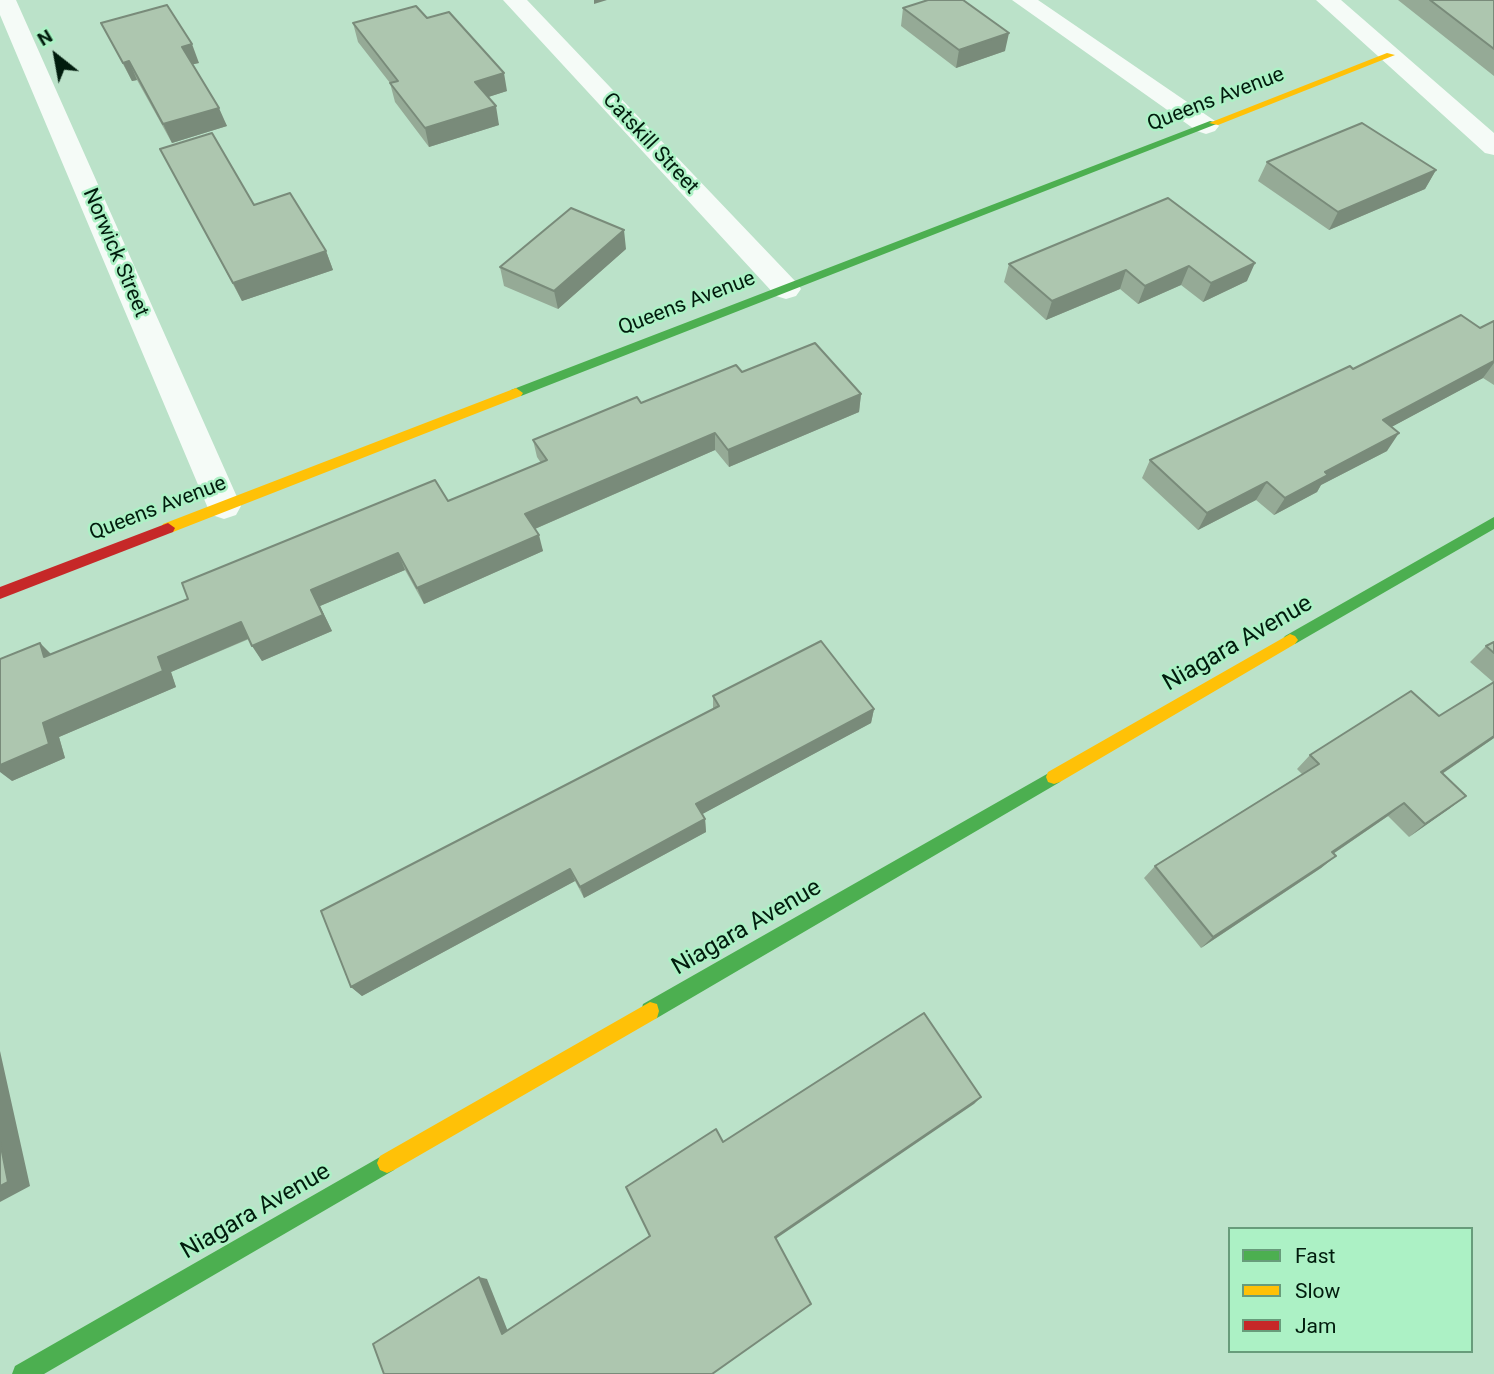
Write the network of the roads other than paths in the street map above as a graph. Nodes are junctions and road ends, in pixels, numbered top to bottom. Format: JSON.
{"nodes":[{"id":1,"x":5,"y":0,"type":"edge"},
{"id":2,"x":514,"y":0,"type":"edge"},
{"id":3,"x":1023,"y":0,"type":"edge"},
{"id":4,"x":1327,"y":0,"type":"edge"},
{"id":5,"x":1390,"y":55,"type":"junction"},
{"id":6,"x":1206,"y":126,"type":"junction"},
{"id":7,"x":1494,"y":147,"type":"edge"},
{"id":8,"x":786,"y":289,"type":"junction"},
{"id":9,"x":224,"y":506,"type":"junction"},
{"id":10,"x":1494,"y":522,"type":"edge"},
{"id":11,"x":0,"y":593,"type":"edge"},
{"id":12,"x":23,"y":1374,"type":"edge"}],
"edges":[{"from":1,"to":9,"type":"street","name":"Norwick Street"},
{"from":2,"to":8,"type":"street","name":"Catskill Street"},
{"from":3,"to":6,"type":"street"},
{"from":4,"to":5,"type":"street"},
{"from":5,"to":6,"type":"street","name":"Queens Avenue"},
{"from":5,"to":7,"type":"street"},
{"from":6,"to":8,"type":"street","name":"Queens Avenue"},
{"from":8,"to":9,"type":"street","name":"Queens Avenue"},
{"from":9,"to":11,"type":"street","name":"Queens Avenue"},
{"from":10,"to":12,"type":"street","name":"Niagara Avenue"}]}
